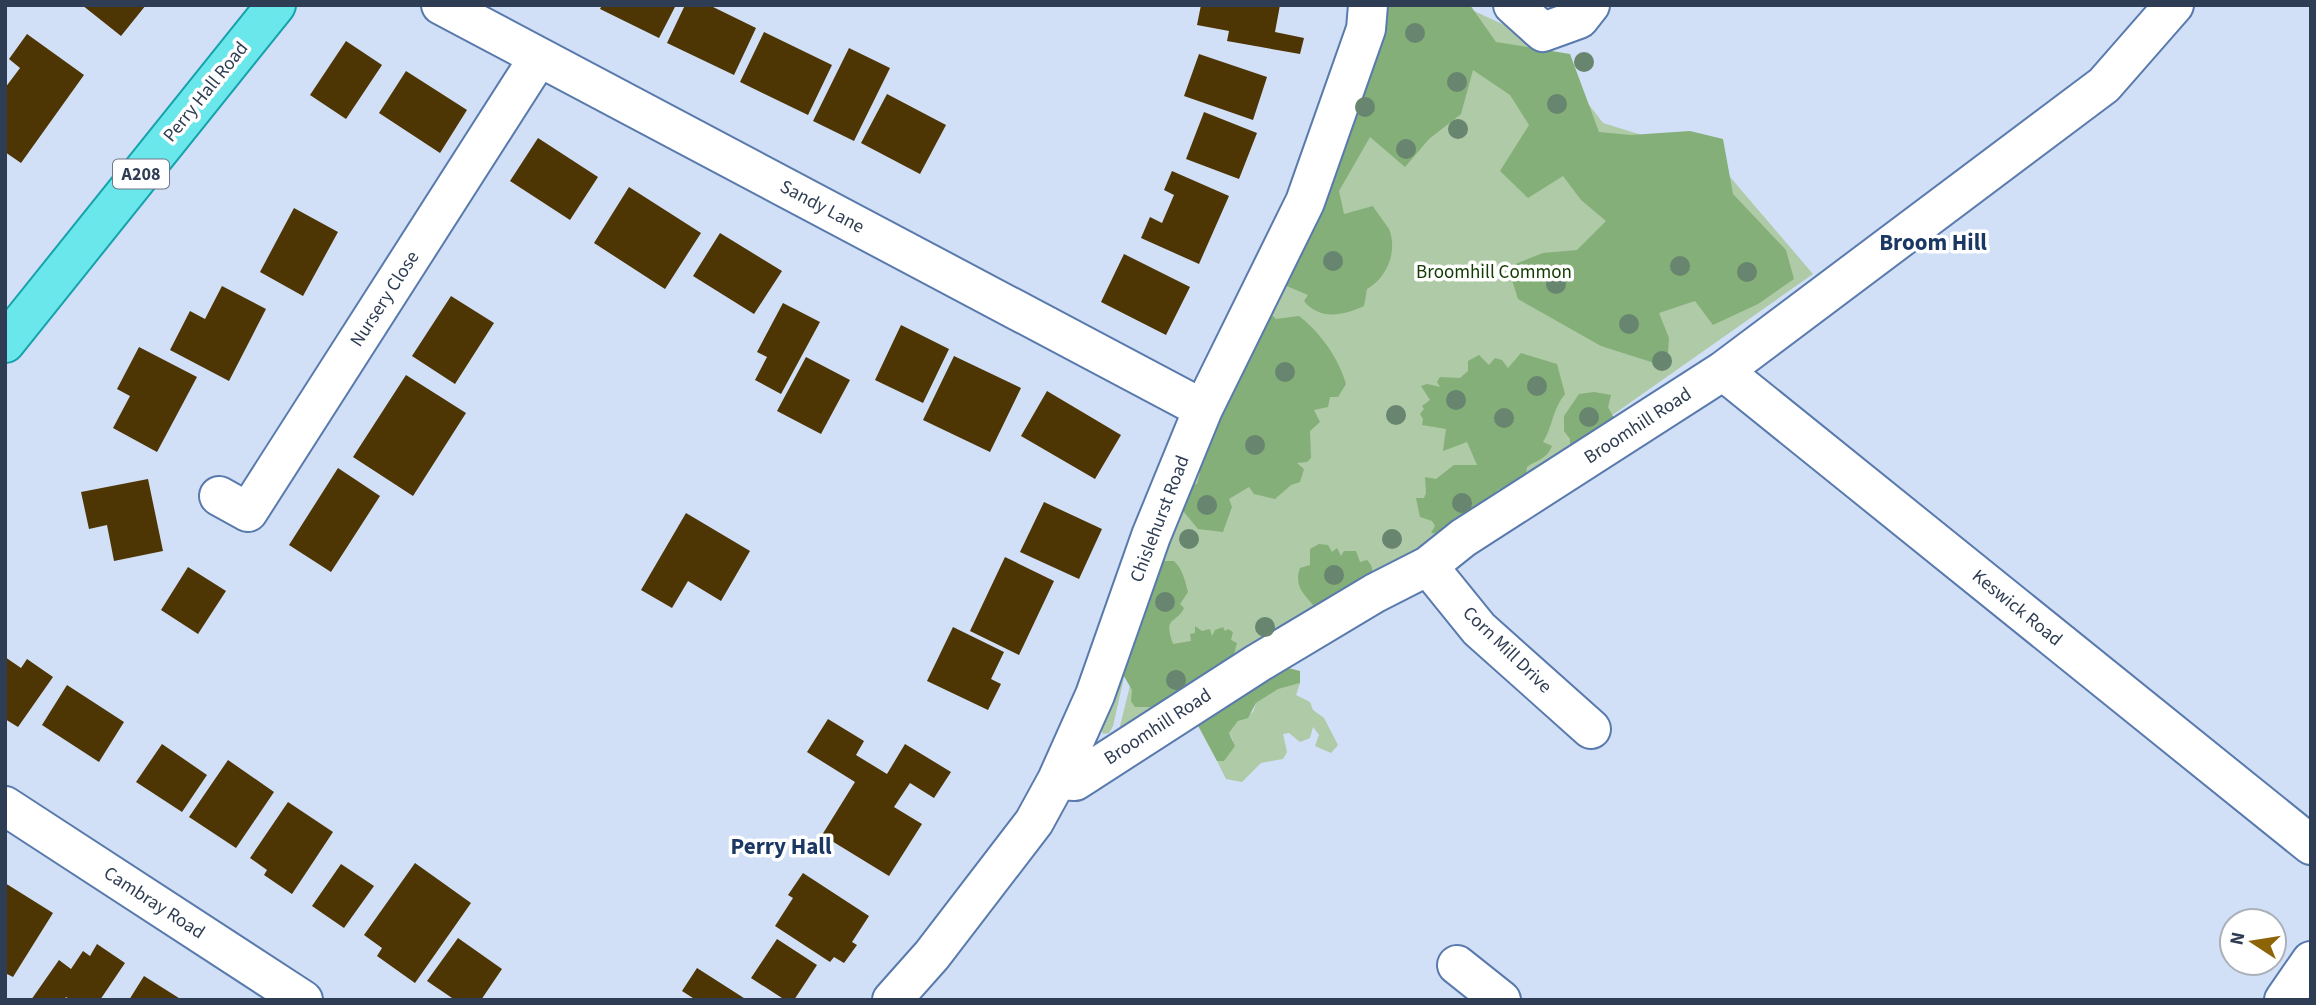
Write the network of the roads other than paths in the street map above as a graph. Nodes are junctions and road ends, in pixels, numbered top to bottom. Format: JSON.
{"nodes":[{"id":1,"x":276,"y":5,"type":"edge"},
{"id":2,"x":441,"y":5,"type":"edge"},
{"id":3,"x":1368,"y":5,"type":"edge"},
{"id":4,"x":1513,"y":5,"type":"edge"},
{"id":5,"x":1590,"y":5,"type":"edge"},
{"id":6,"x":2174,"y":5,"type":"edge"},
{"id":7,"x":539,"y":57,"type":"junction"},
{"id":8,"x":5,"y":343,"type":"edge"},
{"id":9,"x":1723,"y":371,"type":"junction"},
{"id":10,"x":1203,"y":409,"type":"junction"},
{"id":11,"x":219,"y":496,"type":"dead end"},
{"id":12,"x":1428,"y":566,"type":"junction"},
{"id":13,"x":1591,"y":729,"type":"dead end"},
{"id":14,"x":1057,"y":780,"type":"junction"},
{"id":15,"x":5,"y":807,"type":"edge"},
{"id":16,"x":2311,"y":845,"type":"edge"},
{"id":17,"x":2311,"y":961,"type":"edge"},
{"id":18,"x":1457,"y":965,"type":"dead end"},
{"id":19,"x":303,"y":1000,"type":"edge"},
{"id":20,"x":892,"y":1000,"type":"edge"},
{"id":21,"x":1501,"y":1000,"type":"edge"},
{"id":22,"x":2284,"y":1000,"type":"edge"}],
"edges":[{"from":1,"to":8,"type":"main road","name":"Perry Hall Road","number":"A208"},
{"from":2,"to":7,"type":"street","name":"Sandy Lane"},
{"from":3,"to":10,"type":"street","name":"Chislehurst Road"},
{"from":4,"to":5,"type":"street"},
{"from":6,"to":9,"type":"street","name":"Broomhill Road"},
{"from":7,"to":10,"type":"street","name":"Sandy Lane"},
{"from":7,"to":11,"type":"street","name":"Nursery Close"},
{"from":9,"to":12,"type":"street","name":"Broomhill Road"},
{"from":9,"to":16,"type":"street","name":"Keswick Road"},
{"from":10,"to":14,"type":"street","name":"Chislehurst Road"},
{"from":12,"to":13,"type":"street","name":"Corn Mill Drive"},
{"from":12,"to":14,"type":"street","name":"Broomhill Road"},
{"from":14,"to":20,"type":"street","name":"Chislehurst Road"},
{"from":15,"to":19,"type":"street","name":"Cambray Road"},
{"from":17,"to":22,"type":"street"},
{"from":18,"to":21,"type":"street"}]}
